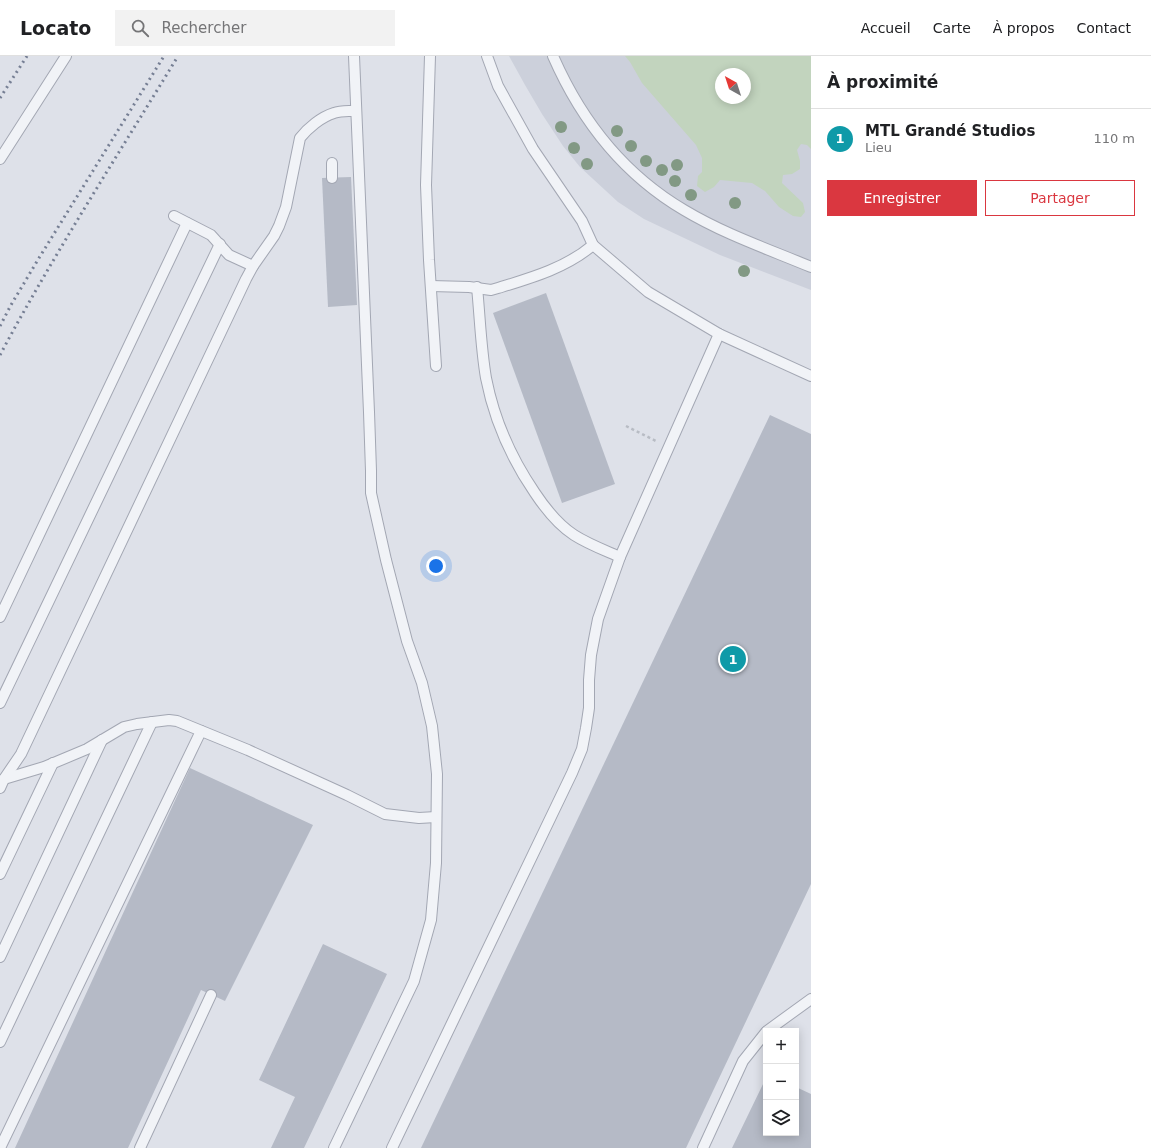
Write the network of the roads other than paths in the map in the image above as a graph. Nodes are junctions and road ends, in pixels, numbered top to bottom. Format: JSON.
{"nodes":[{"id":1,"x":66,"y":56,"type":"edge"},
{"id":2,"x":354,"y":56,"type":"edge"},
{"id":3,"x":430,"y":56,"type":"edge"},
{"id":4,"x":487,"y":56,"type":"edge"},
{"id":5,"x":553,"y":56,"type":"edge"},
{"id":6,"x":356,"y":111,"type":"junction"},
{"id":7,"x":0,"y":159,"type":"edge"},
{"id":8,"x":332,"y":163,"type":"dead end"},
{"id":9,"x":332,"y":178,"type":"dead end"},
{"id":10,"x":174,"y":216,"type":"dead end"},
{"id":11,"x":187,"y":223,"type":"junction"},
{"id":12,"x":220,"y":244,"type":"junction"},
{"id":13,"x":593,"y":245,"type":"junction"},
{"id":14,"x":253,"y":266,"type":"junction"},
{"id":15,"x":811,"y":267,"type":"edge"},
{"id":16,"x":431,"y":286,"type":"junction"},
{"id":17,"x":477,"y":288,"type":"junction"},
{"id":18,"x":719,"y":334,"type":"junction"},
{"id":19,"x":436,"y":366,"type":"dead end"},
{"id":20,"x":811,"y":376,"type":"edge"},
{"id":21,"x":620,"y":557,"type":"junction"},
{"id":22,"x":0,"y":617,"type":"edge"},
{"id":23,"x":0,"y":703,"type":"edge"},
{"id":24,"x":152,"y":722,"type":"junction"},
{"id":25,"x":201,"y":731,"type":"junction"},
{"id":26,"x":102,"y":740,"type":"junction"},
{"id":27,"x":53,"y":763,"type":"junction"},
{"id":28,"x":2,"y":783,"type":"edge"},
{"id":29,"x":436,"y":817,"type":"junction"},
{"id":30,"x":0,"y":874,"type":"edge"},
{"id":31,"x":0,"y":957,"type":"edge"},
{"id":32,"x":211,"y":995,"type":"dead end"},
{"id":33,"x":811,"y":999,"type":"edge"},
{"id":34,"x":771,"y":1028,"type":"edge"},
{"id":35,"x":763,"y":1036,"type":"edge"},
{"id":36,"x":0,"y":1042,"type":"edge"},
{"id":37,"x":0,"y":1148,"type":"edge"},
{"id":38,"x":140,"y":1148,"type":"edge"},
{"id":39,"x":334,"y":1148,"type":"edge"},
{"id":40,"x":392,"y":1148,"type":"edge"},
{"id":41,"x":703,"y":1148,"type":"edge"}],
"edges":[{"from":1,"to":7,"type":"lane"},
{"from":2,"to":6,"type":"lane"},
{"from":3,"to":16,"type":"lane"},
{"from":4,"to":13,"type":"lane"},
{"from":5,"to":15,"type":"lane"},
{"from":6,"to":14,"type":"lane"},
{"from":6,"to":29,"type":"lane"},
{"from":8,"to":9,"type":"lane"},
{"from":10,"to":11,"type":"lane"},
{"from":11,"to":12,"type":"lane"},
{"from":11,"to":22,"type":"lane"},
{"from":12,"to":14,"type":"lane"},
{"from":12,"to":23,"type":"lane"},
{"from":13,"to":17,"type":"lane"},
{"from":13,"to":18,"type":"lane"},
{"from":14,"to":28,"type":"lane"},
{"from":16,"to":17,"type":"lane"},
{"from":16,"to":19,"type":"lane"},
{"from":17,"to":21,"type":"lane"},
{"from":18,"to":20,"type":"lane"},
{"from":18,"to":21,"type":"lane"},
{"from":21,"to":40,"type":"lane"},
{"from":24,"to":25,"type":"lane"},
{"from":24,"to":26,"type":"lane"},
{"from":24,"to":36,"type":"lane"},
{"from":25,"to":29,"type":"lane"},
{"from":25,"to":37,"type":"lane"},
{"from":26,"to":27,"type":"lane"},
{"from":26,"to":31,"type":"lane"},
{"from":27,"to":28,"type":"lane"},
{"from":27,"to":30,"type":"lane"},
{"from":29,"to":39,"type":"lane"},
{"from":32,"to":38,"type":"lane"},
{"from":33,"to":34,"type":"lane"},
{"from":35,"to":41,"type":"lane"}]}
